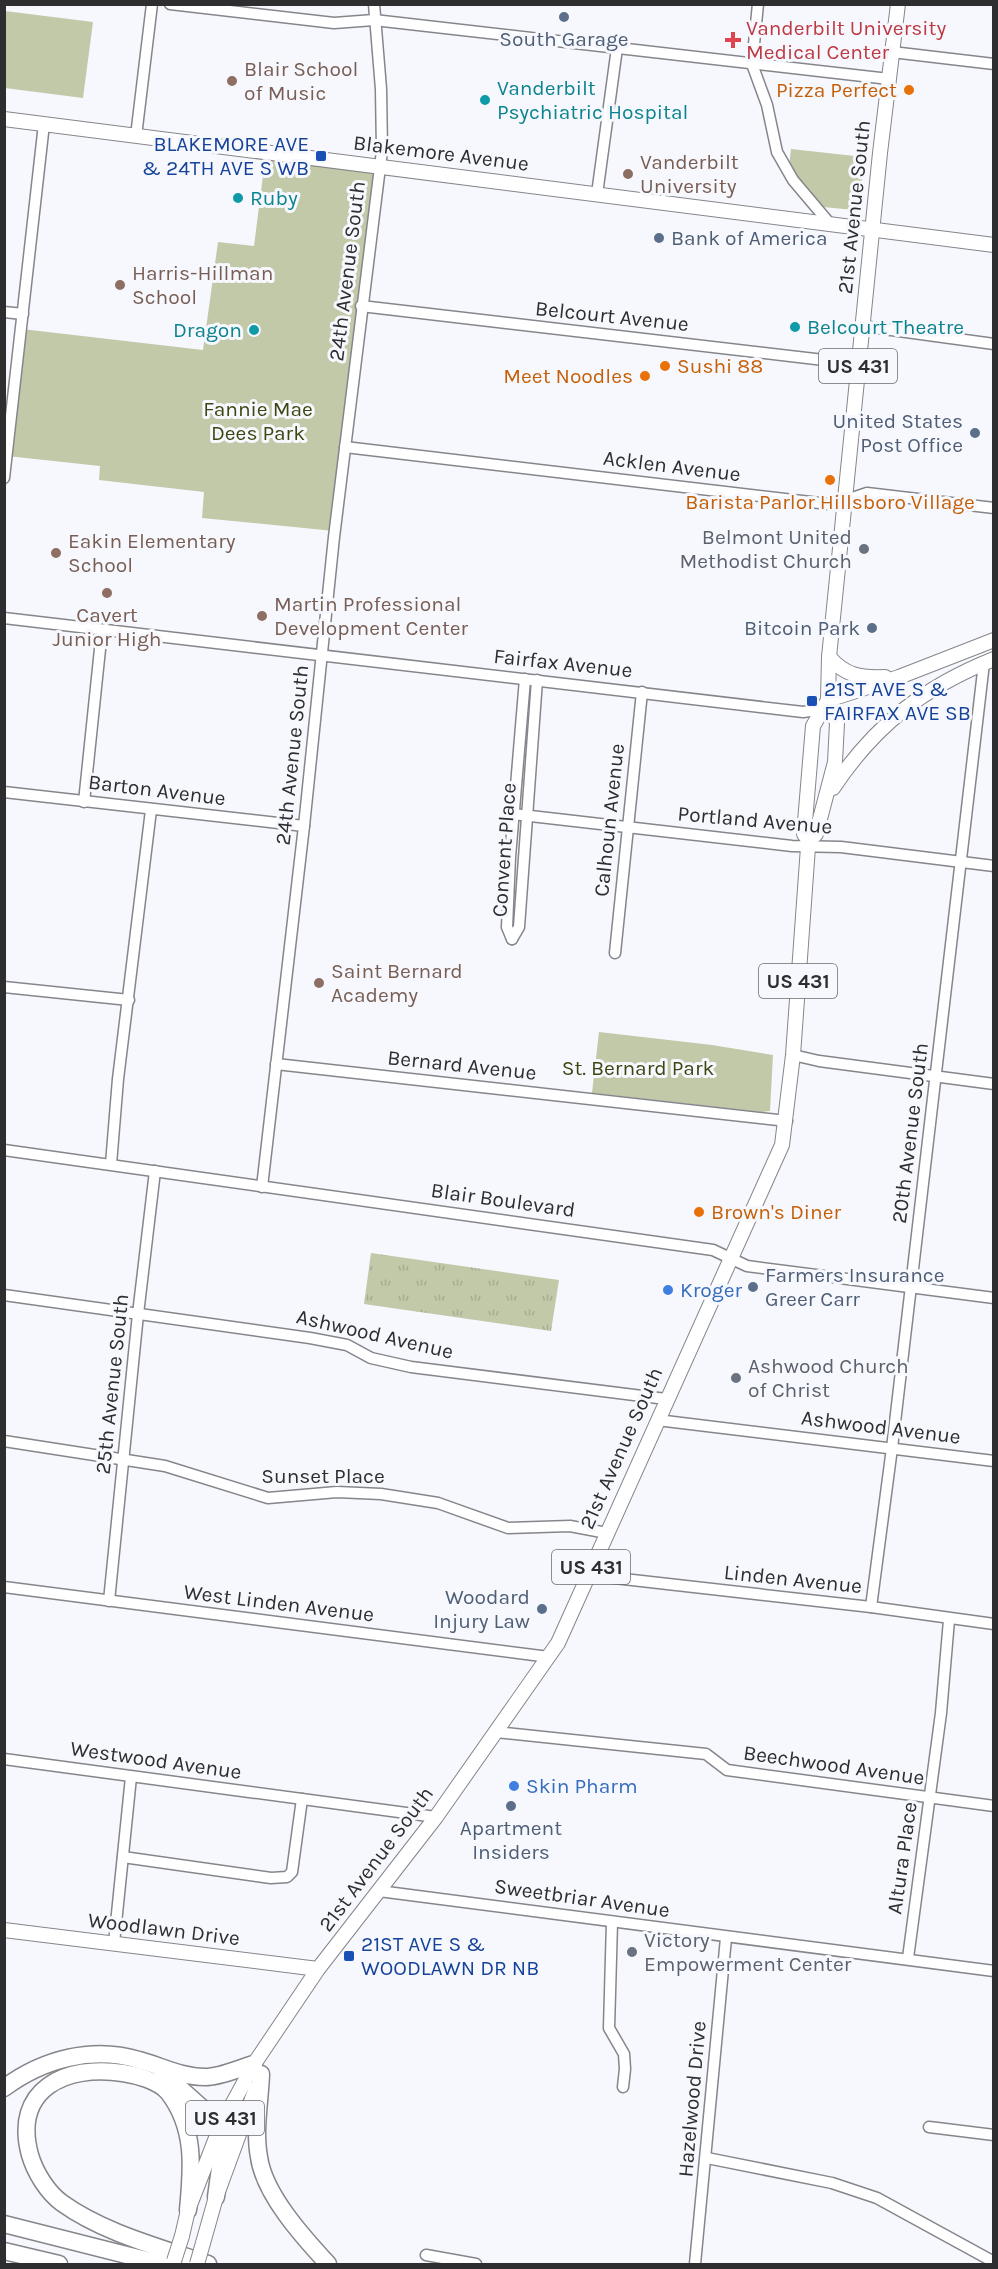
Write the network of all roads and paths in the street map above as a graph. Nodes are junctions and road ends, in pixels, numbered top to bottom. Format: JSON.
{"nodes":[{"id":1,"x":152,"y":4,"type":"edge"},
{"id":2,"x":170,"y":4,"type":"edge"},
{"id":3,"x":374,"y":4,"type":"edge"},
{"id":4,"x":758,"y":4,"type":"edge"},
{"id":5,"x":898,"y":4,"type":"edge"},
{"id":6,"x":374,"y":20,"type":"junction"},
{"id":7,"x":617,"y":48,"type":"junction"},
{"id":8,"x":892,"y":52,"type":"junction"},
{"id":9,"x":752,"y":64,"type":"junction"},
{"id":10,"x":993,"y":64,"type":"edge"},
{"id":11,"x":889,"y":80,"type":"junction"},
{"id":12,"x":4,"y":119,"type":"edge"},
{"id":13,"x":44,"y":124,"type":"junction"},
{"id":14,"x":136,"y":136,"type":"junction"},
{"id":15,"x":380,"y":166,"type":"junction"},
{"id":16,"x":597,"y":194,"type":"junction"},
{"id":17,"x":831,"y":225,"type":"junction"},
{"id":18,"x":872,"y":230,"type":"junction"},
{"id":19,"x":993,"y":245,"type":"edge"},
{"id":20,"x":362,"y":306,"type":"junction"},
{"id":21,"x":4,"y":312,"type":"edge"},
{"id":22,"x":23,"y":314,"type":"junction"},
{"id":23,"x":862,"y":326,"type":"junction"},
{"id":24,"x":993,"y":344,"type":"edge"},
{"id":25,"x":858,"y":364,"type":"junction"},
{"id":26,"x":345,"y":447,"type":"junction"},
{"id":27,"x":5,"y":473,"type":"edge"},
{"id":28,"x":843,"y":502,"type":"junction"},
{"id":29,"x":993,"y":508,"type":"edge"},
{"id":30,"x":4,"y":618,"type":"edge"},
{"id":31,"x":102,"y":630,"type":"junction"},
{"id":32,"x":993,"y":640,"type":"edge"},
{"id":33,"x":322,"y":656,"type":"junction"},
{"id":34,"x":829,"y":657,"type":"junction"},
{"id":35,"x":989,"y":661,"type":"edge"},
{"id":36,"x":899,"y":677,"type":"junction"},
{"id":37,"x":525,"y":679,"type":"junction"},
{"id":38,"x":537,"y":680,"type":"junction"},
{"id":39,"x":642,"y":692,"type":"junction"},
{"id":40,"x":828,"y":700,"type":"junction"},
{"id":41,"x":4,"y":792,"type":"edge"},
{"id":42,"x":827,"y":797,"type":"junction"},
{"id":43,"x":84,"y":802,"type":"junction"},
{"id":44,"x":151,"y":810,"type":"junction"},
{"id":45,"x":513,"y":813,"type":"junction"},
{"id":46,"x":526,"y":815,"type":"junction"},
{"id":47,"x":304,"y":826,"type":"junction"},
{"id":48,"x":627,"y":829,"type":"junction"},
{"id":49,"x":808,"y":844,"type":"junction"},
{"id":50,"x":961,"y":862,"type":"junction"},
{"id":51,"x":993,"y":866,"type":"edge"},
{"id":52,"x":615,"y":952,"type":"dead end"},
{"id":53,"x":4,"y":987,"type":"edge"},
{"id":54,"x":129,"y":1000,"type":"junction"},
{"id":55,"x":793,"y":1055,"type":"junction"},
{"id":56,"x":276,"y":1064,"type":"junction"},
{"id":57,"x":936,"y":1077,"type":"junction"},
{"id":58,"x":993,"y":1084,"type":"edge"},
{"id":59,"x":787,"y":1121,"type":"junction"},
{"id":60,"x":4,"y":1150,"type":"edge"},
{"id":61,"x":111,"y":1164,"type":"junction"},
{"id":62,"x":155,"y":1171,"type":"junction"},
{"id":63,"x":262,"y":1187,"type":"junction"},
{"id":64,"x":731,"y":1258,"type":"junction"},
{"id":65,"x":911,"y":1288,"type":"junction"},
{"id":66,"x":4,"y":1295,"type":"edge"},
{"id":67,"x":993,"y":1298,"type":"edge"},
{"id":68,"x":138,"y":1314,"type":"junction"},
{"id":69,"x":666,"y":1399,"type":"junction"},
{"id":70,"x":657,"y":1420,"type":"junction"},
{"id":71,"x":4,"y":1441,"type":"edge"},
{"id":72,"x":892,"y":1448,"type":"junction"},
{"id":73,"x":123,"y":1458,"type":"junction"},
{"id":74,"x":993,"y":1461,"type":"edge"},
{"id":75,"x":607,"y":1533,"type":"junction"},
{"id":76,"x":588,"y":1575,"type":"junction"},
{"id":77,"x":4,"y":1587,"type":"edge"},
{"id":78,"x":109,"y":1601,"type":"junction"},
{"id":79,"x":871,"y":1607,"type":"junction"},
{"id":80,"x":949,"y":1620,"type":"junction"},
{"id":81,"x":993,"y":1624,"type":"edge"},
{"id":82,"x":549,"y":1657,"type":"junction"},
{"id":83,"x":496,"y":1732,"type":"junction"},
{"id":84,"x":4,"y":1759,"type":"edge"},
{"id":85,"x":132,"y":1777,"type":"junction"},
{"id":86,"x":930,"y":1798,"type":"junction"},
{"id":87,"x":302,"y":1799,"type":"junction"},
{"id":88,"x":993,"y":1806,"type":"edge"},
{"id":89,"x":436,"y":1817,"type":"junction"},
{"id":90,"x":123,"y":1857,"type":"junction"},
{"id":91,"x":379,"y":1891,"type":"junction"},
{"id":92,"x":612,"y":1922,"type":"junction"},
{"id":93,"x":4,"y":1930,"type":"edge"},
{"id":94,"x":726,"y":1938,"type":"junction"},
{"id":95,"x":114,"y":1943,"type":"junction"},
{"id":96,"x":908,"y":1958,"type":"junction"},
{"id":97,"x":318,"y":1969,"type":"junction"},
{"id":98,"x":993,"y":1971,"type":"edge"},
{"id":99,"x":157,"y":2067,"type":"junction"},
{"id":100,"x":258,"y":2069,"type":"junction"},
{"id":101,"x":622,"y":2087,"type":"dead end"},
{"id":102,"x":4,"y":2088,"type":"edge"},
{"id":103,"x":221,"y":2125,"type":"junction"},
{"id":104,"x":929,"y":2127,"type":"dead end"},
{"id":105,"x":993,"y":2135,"type":"edge"},
{"id":106,"x":707,"y":2158,"type":"junction"},
{"id":107,"x":216,"y":2197,"type":"junction"},
{"id":108,"x":188,"y":2210,"type":"junction"},
{"id":109,"x":4,"y":2224,"type":"edge"},
{"id":110,"x":4,"y":2251,"type":"edge"},
{"id":111,"x":426,"y":2255,"type":"dead end"},
{"id":112,"x":980,"y":2260,"type":"edge"},
{"id":113,"x":993,"y":2262,"type":"edge"},
{"id":114,"x":59,"y":2265,"type":"edge"},
{"id":115,"x":162,"y":2265,"type":"edge"},
{"id":116,"x":173,"y":2265,"type":"edge"},
{"id":117,"x":197,"y":2265,"type":"edge"},
{"id":118,"x":208,"y":2265,"type":"edge"},
{"id":119,"x":328,"y":2265,"type":"edge"},
{"id":120,"x":476,"y":2265,"type":"edge"},
{"id":121,"x":695,"y":2265,"type":"edge"}],
"edges":[{"from":1,"to":14,"type":"street"},
{"from":2,"to":6,"type":"street"},
{"from":3,"to":6,"type":"street","name":"24th Avenue South"},
{"from":4,"to":9,"type":"street"},
{"from":5,"to":8,"type":"main road","name":"21st Avenue South","number":"US 431"},
{"from":6,"to":7,"type":"street"},
{"from":6,"to":15,"type":"street","name":"24th Avenue South"},
{"from":7,"to":9,"type":"street"},
{"from":7,"to":16,"type":"street"},
{"from":8,"to":10,"type":"street"},
{"from":8,"to":11,"type":"main road","name":"21st Avenue South","number":"US 431"},
{"from":9,"to":11,"type":"street"},
{"from":9,"to":17,"type":"street"},
{"from":11,"to":18,"type":"main road","name":"21st Avenue South","number":"US 431"},
{"from":12,"to":13,"type":"main road","name":"Blakemore Avenue"},
{"from":13,"to":14,"type":"main road","name":"Blakemore Avenue"},
{"from":13,"to":22,"type":"street"},
{"from":14,"to":15,"type":"main road","name":"Blakemore Avenue"},
{"from":15,"to":16,"type":"main road","name":"Blakemore Avenue"},
{"from":15,"to":20,"type":"street","name":"24th Avenue South"},
{"from":16,"to":17,"type":"main road","name":"Blakemore Avenue"},
{"from":17,"to":18,"type":"main road","name":"Blakemore Avenue"},
{"from":18,"to":19,"type":"main road","name":"Blakemore Avenue"},
{"from":18,"to":23,"type":"main road","name":"21st Avenue South","number":"US 431"},
{"from":20,"to":25,"type":"street","name":"Belcourt Avenue"},
{"from":20,"to":26,"type":"street","name":"24th Avenue South"},
{"from":21,"to":22,"type":"street"},
{"from":22,"to":27,"type":"street"},
{"from":23,"to":24,"type":"street"},
{"from":23,"to":25,"type":"main road","name":"21st Avenue South","number":"US 431"},
{"from":25,"to":28,"type":"main road","name":"21st Avenue South","number":"US 431"},
{"from":26,"to":28,"type":"street","name":"Acklen Avenue"},
{"from":26,"to":33,"type":"street","name":"24th Avenue South"},
{"from":28,"to":29,"type":"street","name":"Acklen Avenue"},
{"from":28,"to":34,"type":"main road","name":"21st Avenue South","number":"US 431"},
{"from":30,"to":31,"type":"street","name":"Fairfax Avenue"},
{"from":31,"to":33,"type":"street","name":"Fairfax Avenue"},
{"from":31,"to":43,"type":"street"},
{"from":32,"to":36,"type":"main road"},
{"from":33,"to":37,"type":"street","name":"Fairfax Avenue"},
{"from":33,"to":47,"type":"street","name":"24th Avenue South"},
{"from":34,"to":36,"type":"main road"},
{"from":34,"to":40,"type":"main road","name":"21st Avenue South","number":"US 431"},
{"from":35,"to":42,"type":"main road"},
{"from":35,"to":50,"type":"street","name":"20th Avenue South"},
{"from":36,"to":40,"type":"main road"},
{"from":37,"to":38,"type":"street","name":"Fairfax Avenue"},
{"from":37,"to":45,"type":"street","name":"Convent Place"},
{"from":38,"to":39,"type":"street","name":"Fairfax Avenue"},
{"from":38,"to":46,"type":"street","name":"Convent Place"},
{"from":39,"to":40,"type":"street","name":"Fairfax Avenue"},
{"from":39,"to":48,"type":"street","name":"Calhoun Avenue"},
{"from":40,"to":42,"type":"main road","name":"21st Avenue South","number":"US 431"},
{"from":40,"to":49,"type":"main road","name":"21st Avenue South","number":"US 431"},
{"from":41,"to":43,"type":"street","name":"Barton Avenue"},
{"from":42,"to":49,"type":"main road","name":"21st Avenue South","number":"US 431"},
{"from":43,"to":44,"type":"street","name":"Barton Avenue"},
{"from":44,"to":47,"type":"street","name":"Barton Avenue"},
{"from":44,"to":54,"type":"street"},
{"from":45,"to":46,"type":"street","name":"Portland Avenue"},
{"from":45,"to":46,"type":"street","name":"Convent Place"},
{"from":46,"to":48,"type":"street","name":"Portland Avenue"},
{"from":47,"to":56,"type":"street","name":"24th Avenue South"},
{"from":48,"to":49,"type":"street","name":"Portland Avenue"},
{"from":48,"to":52,"type":"street","name":"Calhoun Avenue"},
{"from":49,"to":50,"type":"street","name":"Portland Avenue"},
{"from":49,"to":55,"type":"main road","name":"21st Avenue South","number":"US 431"},
{"from":50,"to":51,"type":"street","name":"Portland Avenue"},
{"from":50,"to":57,"type":"street","name":"20th Avenue South"},
{"from":53,"to":54,"type":"street"},
{"from":54,"to":61,"type":"street"},
{"from":55,"to":57,"type":"street"},
{"from":55,"to":59,"type":"main road","name":"21st Avenue South","number":"US 431"},
{"from":56,"to":59,"type":"street","name":"Bernard Avenue"},
{"from":56,"to":63,"type":"street","name":"24th Avenue South"},
{"from":57,"to":58,"type":"street"},
{"from":57,"to":65,"type":"street","name":"20th Avenue South"},
{"from":59,"to":64,"type":"main road","name":"21st Avenue South","number":"US 431"},
{"from":60,"to":61,"type":"street","name":"Blair Boulevard"},
{"from":61,"to":62,"type":"street","name":"Blair Boulevard"},
{"from":62,"to":63,"type":"street","name":"Blair Boulevard"},
{"from":62,"to":68,"type":"street","name":"25th Avenue South"},
{"from":63,"to":64,"type":"street","name":"Blair Boulevard"},
{"from":64,"to":65,"type":"street","name":"Blair Boulevard"},
{"from":64,"to":69,"type":"main road","name":"21st Avenue South","number":"US 431"},
{"from":65,"to":67,"type":"street","name":"Blair Boulevard"},
{"from":65,"to":72,"type":"street","name":"20th Avenue South"},
{"from":66,"to":68,"type":"street","name":"Ashwood Avenue"},
{"from":68,"to":69,"type":"street","name":"Ashwood Avenue"},
{"from":68,"to":73,"type":"street","name":"25th Avenue South"},
{"from":69,"to":70,"type":"main road","name":"21st Avenue South","number":"US 431"},
{"from":70,"to":72,"type":"street","name":"Ashwood Avenue"},
{"from":70,"to":75,"type":"main road","name":"21st Avenue South","number":"US 431"},
{"from":71,"to":73,"type":"street","name":"Sunset Place"},
{"from":72,"to":74,"type":"street","name":"Ashwood Avenue"},
{"from":72,"to":79,"type":"street","name":"20th Avenue South"},
{"from":73,"to":75,"type":"street","name":"Sunset Place"},
{"from":73,"to":78,"type":"street","name":"25th Avenue South"},
{"from":75,"to":76,"type":"main road","name":"21st Avenue South","number":"US 431"},
{"from":76,"to":79,"type":"street","name":"Linden Avenue"},
{"from":76,"to":82,"type":"main road","name":"21st Avenue South","number":"US 431"},
{"from":77,"to":78,"type":"street","name":"West Linden Avenue"},
{"from":78,"to":82,"type":"street","name":"West Linden Avenue"},
{"from":79,"to":80,"type":"street","name":"Linden Avenue"},
{"from":80,"to":81,"type":"street","name":"Linden Avenue"},
{"from":80,"to":86,"type":"street","name":"Altura Place"},
{"from":82,"to":83,"type":"main road","name":"21st Avenue South","number":"US 431"},
{"from":83,"to":86,"type":"street","name":"Beechwood Avenue"},
{"from":83,"to":89,"type":"main road","name":"21st Avenue South","number":"US 431"},
{"from":84,"to":85,"type":"street","name":"Westwood Avenue"},
{"from":85,"to":87,"type":"street","name":"Westwood Avenue"},
{"from":85,"to":90,"type":"street"},
{"from":86,"to":88,"type":"street","name":"Beechwood Avenue"},
{"from":86,"to":96,"type":"street","name":"Altura Place"},
{"from":87,"to":89,"type":"street","name":"Westwood Avenue"},
{"from":87,"to":90,"type":"street"},
{"from":89,"to":91,"type":"main road","name":"21st Avenue South","number":"US 431"},
{"from":90,"to":95,"type":"street"},
{"from":91,"to":92,"type":"street","name":"Sweetbriar Avenue"},
{"from":91,"to":97,"type":"main road","name":"21st Avenue South","number":"US 431"},
{"from":92,"to":94,"type":"street","name":"Sweetbriar Avenue"},
{"from":92,"to":101,"type":"street"},
{"from":93,"to":95,"type":"main road","name":"Woodlawn Drive"},
{"from":94,"to":96,"type":"street","name":"Sweetbriar Avenue"},
{"from":94,"to":106,"type":"street","name":"Hazelwood Drive"},
{"from":95,"to":97,"type":"main road","name":"Woodlawn Drive"},
{"from":96,"to":98,"type":"street","name":"Sweetbriar Avenue"},
{"from":97,"to":100,"type":"main road","name":"21st Avenue South","number":"US 431"},
{"from":99,"to":100,"type":"highway"},
{"from":99,"to":102,"type":"highway"},
{"from":99,"to":103,"type":"highway"},
{"from":100,"to":103,"type":"main road","number":"US 431"},
{"from":100,"to":107,"type":"main road","number":"US 431"},
{"from":100,"to":119,"type":"highway"},
{"from":103,"to":107,"type":"highway"},
{"from":103,"to":108,"type":"main road","number":"US 431"},
{"from":104,"to":105,"type":"street"},
{"from":106,"to":112,"type":"street"},
{"from":106,"to":121,"type":"street","name":"Hazelwood Drive"},
{"from":107,"to":117,"type":"main road","number":"US 431","bridge":true},
{"from":108,"to":116,"type":"main road","number":"US 431","bridge":true},
{"from":108,"to":118,"type":"highway"},
{"from":109,"to":115,"type":"highway"},
{"from":110,"to":114,"type":"highway"},
{"from":111,"to":120,"type":"street"},
{"from":112,"to":113,"type":"street"}]}
